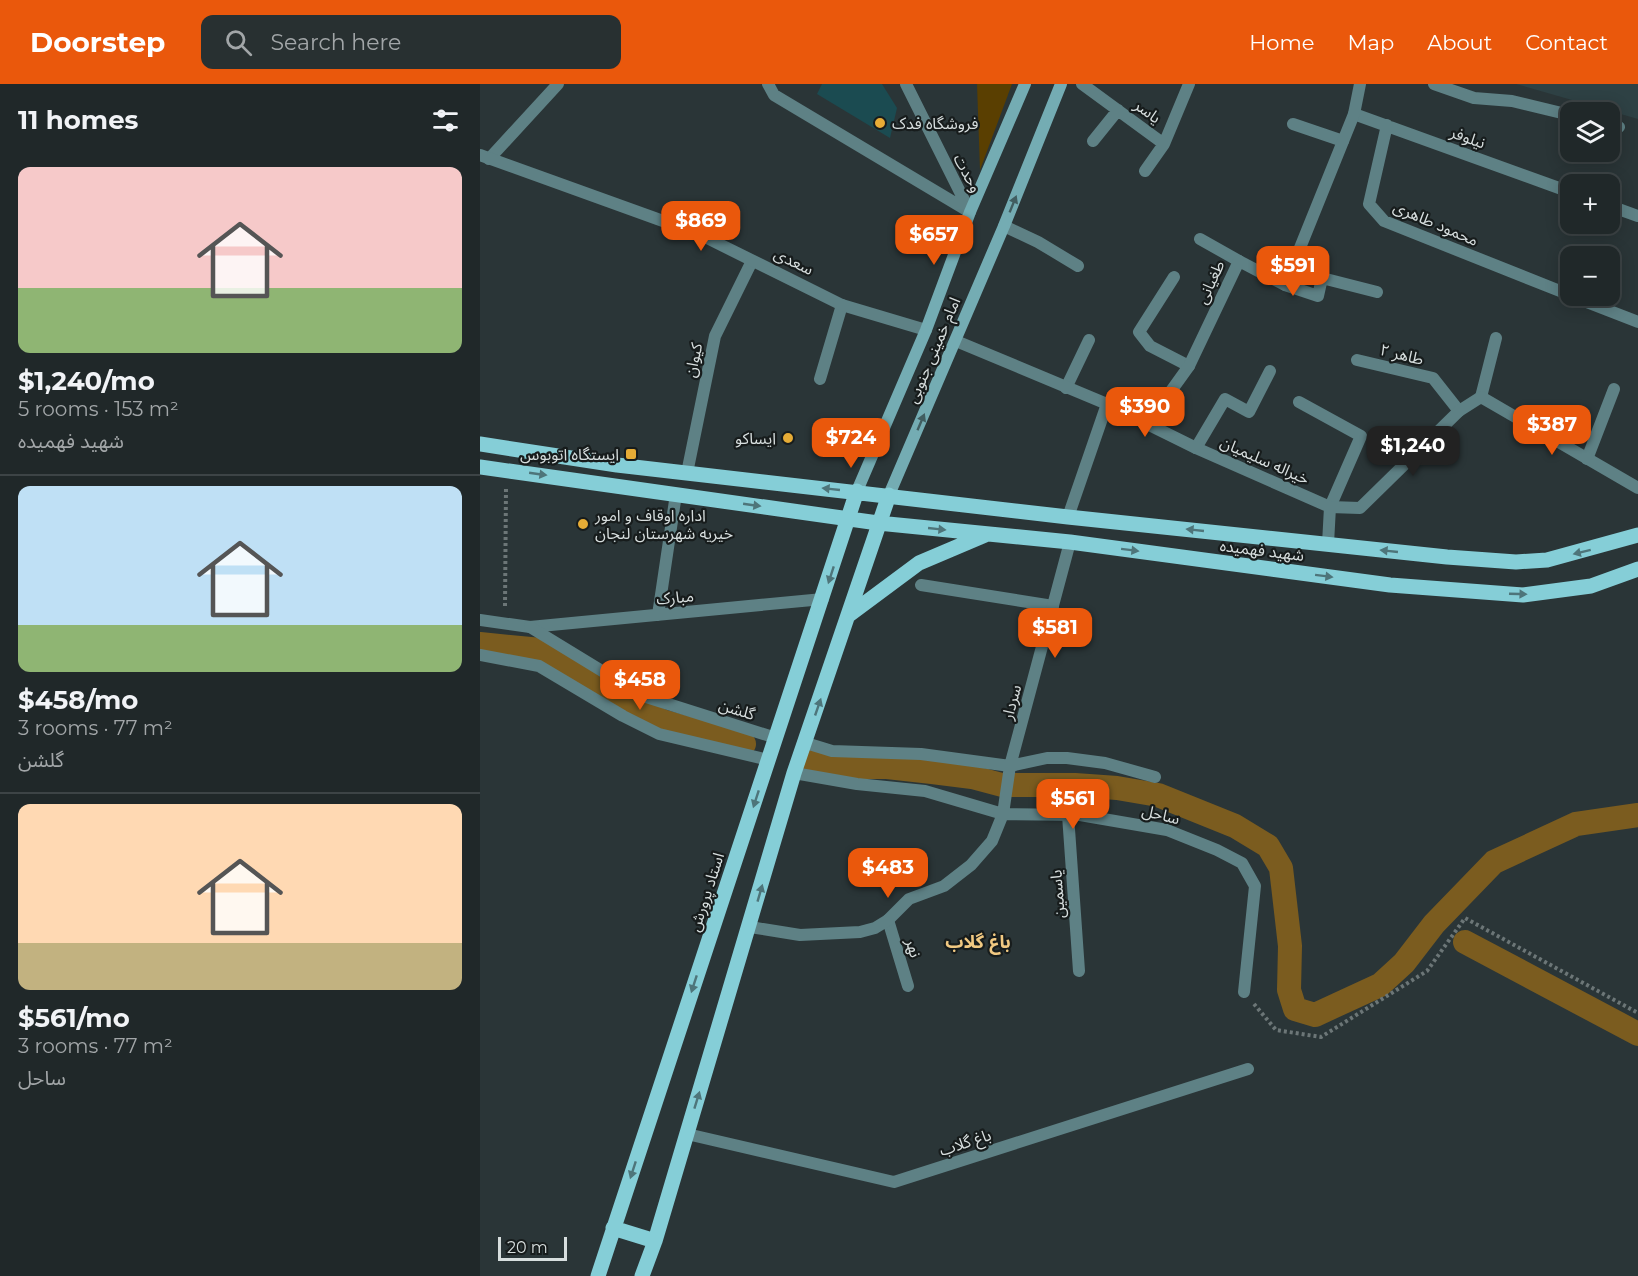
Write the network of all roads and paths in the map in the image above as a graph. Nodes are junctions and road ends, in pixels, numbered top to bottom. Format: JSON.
{"nodes":[{"id":1,"x":558,"y":84,"type":"edge"},
{"id":2,"x":768,"y":84,"type":"edge"},
{"id":3,"x":906,"y":84,"type":"edge"},
{"id":4,"x":1025,"y":84,"type":"edge"},
{"id":5,"x":1061,"y":84,"type":"edge"},
{"id":6,"x":1082,"y":84,"type":"edge"},
{"id":7,"x":1189,"y":84,"type":"edge"},
{"id":8,"x":1360,"y":84,"type":"edge"},
{"id":9,"x":1434,"y":84,"type":"edge"},
{"id":10,"x":1118,"y":110,"type":"junction"},
{"id":11,"x":1560,"y":113,"type":"edge"},
{"id":12,"x":1354,"y":114,"type":"junction"},
{"id":13,"x":1293,"y":124,"type":"dead end"},
{"id":14,"x":1387,"y":125,"type":"junction"},
{"id":15,"x":1094,"y":141,"type":"dead end"},
{"id":16,"x":1343,"y":141,"type":"junction"},
{"id":17,"x":1164,"y":144,"type":"junction"},
{"id":18,"x":485,"y":157,"type":"edge"},
{"id":19,"x":1145,"y":171,"type":"dead end"},
{"id":20,"x":1560,"y":188,"type":"edge"},
{"id":21,"x":1620,"y":210,"type":"edge"},
{"id":22,"x":970,"y":212,"type":"junction"},
{"id":23,"x":1638,"y":216,"type":"edge"},
{"id":24,"x":1004,"y":226,"type":"junction"},
{"id":25,"x":1200,"y":239,"type":"dead end"},
{"id":26,"x":753,"y":261,"type":"junction"},
{"id":27,"x":1239,"y":261,"type":"junction"},
{"id":28,"x":1078,"y":267,"type":"dead end"},
{"id":29,"x":1174,"y":277,"type":"dead end"},
{"id":30,"x":1285,"y":285,"type":"junction"},
{"id":31,"x":1560,"y":291,"type":"edge"},
{"id":32,"x":1377,"y":292,"type":"dead end"},
{"id":33,"x":842,"y":304,"type":"junction"},
{"id":34,"x":1598,"y":306,"type":"edge"},
{"id":35,"x":1638,"y":322,"type":"edge"},
{"id":36,"x":926,"y":330,"type":"junction"},
{"id":37,"x":1496,"y":338,"type":"dead end"},
{"id":38,"x":956,"y":340,"type":"junction"},
{"id":39,"x":1089,"y":340,"type":"dead end"},
{"id":40,"x":1357,"y":360,"type":"dead end"},
{"id":41,"x":1189,"y":366,"type":"junction"},
{"id":42,"x":1270,"y":372,"type":"dead end"},
{"id":43,"x":820,"y":379,"type":"dead end"},
{"id":44,"x":1066,"y":388,"type":"junction"},
{"id":45,"x":1614,"y":388,"type":"dead end"},
{"id":46,"x":1481,"y":397,"type":"junction"},
{"id":47,"x":1299,"y":402,"type":"dead end"},
{"id":48,"x":1107,"y":404,"type":"junction"},
{"id":49,"x":1459,"y":411,"type":"junction"},
{"id":50,"x":1148,"y":423,"type":"junction"},
{"id":51,"x":480,"y":444,"type":"edge"},
{"id":52,"x":1196,"y":448,"type":"junction"},
{"id":53,"x":1587,"y":459,"type":"junction"},
{"id":54,"x":480,"y":467,"type":"edge"},
{"id":55,"x":506,"y":470,"type":"junction"},
{"id":56,"x":687,"y":473,"type":"junction"},
{"id":57,"x":1638,"y":488,"type":"edge"},
{"id":58,"x":858,"y":492,"type":"junction"},
{"id":59,"x":676,"y":494,"type":"junction"},
{"id":60,"x":889,"y":495,"type":"junction"},
{"id":61,"x":1330,"y":507,"type":"junction"},
{"id":62,"x":1068,"y":517,"type":"junction"},
{"id":63,"x":848,"y":519,"type":"junction"},
{"id":64,"x":878,"y":523,"type":"junction"},
{"id":65,"x":988,"y":534,"type":"junction"},
{"id":66,"x":1638,"y":535,"type":"edge"},
{"id":67,"x":1070,"y":542,"type":"junction"},
{"id":68,"x":1328,"y":544,"type":"junction"},
{"id":69,"x":1638,"y":569,"type":"edge"},
{"id":70,"x":921,"y":585,"type":"dead end"},
{"id":71,"x":823,"y":599,"type":"junction"},
{"id":72,"x":1053,"y":606,"type":"junction"},
{"id":73,"x":658,"y":615,"type":"junction"},
{"id":74,"x":849,"y":615,"type":"junction"},
{"id":75,"x":480,"y":620,"type":"edge"},
{"id":76,"x":505,"y":625,"type":"junction"},
{"id":77,"x":530,"y":627,"type":"junction"},
{"id":78,"x":480,"y":655,"type":"edge"},
{"id":79,"x":776,"y":738,"type":"junction"},
{"id":80,"x":806,"y":743,"type":"junction"},
{"id":81,"x":769,"y":760,"type":"junction"},
{"id":82,"x":1010,"y":766,"type":"junction"},
{"id":83,"x":794,"y":773,"type":"junction"},
{"id":84,"x":1155,"y":777,"type":"dead end"},
{"id":85,"x":1003,"y":813,"type":"junction"},
{"id":86,"x":1068,"y":815,"type":"junction"},
{"id":87,"x":888,"y":920,"type":"junction"},
{"id":88,"x":750,"y":927,"type":"junction"},
{"id":89,"x":1079,"y":972,"type":"dead end"},
{"id":90,"x":908,"y":986,"type":"dead end"},
{"id":91,"x":1244,"y":992,"type":"joint"},
{"id":92,"x":1638,"y":1013,"type":"edge"},
{"id":93,"x":1248,"y":1069,"type":"dead end"},
{"id":94,"x":687,"y":1134,"type":"junction"},
{"id":95,"x":614,"y":1228,"type":"junction"},
{"id":96,"x":655,"y":1241,"type":"junction"},
{"id":97,"x":598,"y":1276,"type":"edge"},
{"id":98,"x":642,"y":1276,"type":"edge"}],
"edges":[{"from":1,"to":18,"type":"street"},
{"from":2,"to":22,"type":"street"},
{"from":3,"to":22,"type":"street","name":"وحدت"},
{"from":4,"to":22,"type":"main road","name":"امام خمینی جنوبی"},
{"from":24,"to":5,"type":"main road","name":"امام خمینی جنوبی","one_way":true},
{"from":6,"to":10,"type":"street","name":"یاسر"},
{"from":7,"to":17,"type":"street","name":"یاسر"},
{"from":8,"to":12,"type":"street"},
{"from":9,"to":11,"type":"street"},
{"from":10,"to":15,"type":"street"},
{"from":10,"to":17,"type":"street","name":"یاسر"},
{"from":12,"to":14,"type":"street","name":"نیلوفر"},
{"from":12,"to":16,"type":"street"},
{"from":13,"to":16,"type":"street"},
{"from":14,"to":20,"type":"street","name":"نیلوفر"},
{"from":14,"to":31,"type":"street","name":"محمود طاهری"},
{"from":16,"to":30,"type":"street"},
{"from":17,"to":19,"type":"street","name":"یاسر"},
{"from":18,"to":26,"type":"street","name":"سعدی"},
{"from":21,"to":23,"type":"street"},
{"from":22,"to":36,"type":"main road","name":"امام خمینی جنوبی"},
{"from":24,"to":28,"type":"street"},
{"from":24,"to":38,"type":"main road","name":"امام خمینی جنوبی"},
{"from":25,"to":27,"type":"street"},
{"from":26,"to":33,"type":"street","name":"سعدی"},
{"from":26,"to":56,"type":"street","name":"کیوان"},
{"from":27,"to":30,"type":"street","name":"طغیانی"},
{"from":27,"to":41,"type":"street","name":"طغیانی"},
{"from":29,"to":41,"type":"street"},
{"from":30,"to":32,"type":"street","name":"طغیانی"},
{"from":33,"to":36,"type":"street","name":"سعدی"},
{"from":33,"to":43,"type":"street"},
{"from":34,"to":35,"type":"street","name":"محمود طاهری"},
{"from":36,"to":58,"type":"main road","name":"امام خمینی جنوبی"},
{"from":37,"to":46,"type":"street"},
{"from":38,"to":44,"type":"street","name":"خیراله سلیمیان"},
{"from":60,"to":38,"type":"main road","name":"امام خمینی جنوبی","one_way":true},
{"from":39,"to":44,"type":"street"},
{"from":40,"to":49,"type":"street","name":"طاهر ۲"},
{"from":41,"to":50,"type":"street","name":"طغیانی"},
{"from":42,"to":52,"type":"street"},
{"from":44,"to":48,"type":"street","name":"خیراله سلیمیان"},
{"from":45,"to":53,"type":"street"},
{"from":46,"to":49,"type":"street"},
{"from":46,"to":53,"type":"street"},
{"from":47,"to":61,"type":"street"},
{"from":48,"to":50,"type":"street","name":"خیراله سلیمیان"},
{"from":48,"to":62,"type":"street"},
{"from":49,"to":61,"type":"street"},
{"from":50,"to":52,"type":"street","name":"خیراله سلیمیان"},
{"from":51,"to":56,"type":"main road"},
{"from":52,"to":61,"type":"street","name":"خیراله سلیمیان"},
{"from":53,"to":57,"type":"street"},
{"from":54,"to":55,"type":"main road"},
{"from":55,"to":59,"type":"main road","one_way":true},
{"from":55,"to":76,"type":"path"},
{"from":58,"to":56,"type":"main road","one_way":true},
{"from":58,"to":60,"type":"main road"},
{"from":58,"to":63,"type":"main road","name":"استاد پرورش"},
{"from":59,"to":63,"type":"main road","one_way":true},
{"from":59,"to":73,"type":"street"},
{"from":60,"to":62,"type":"main road","name":"شهید فهمیده"},
{"from":60,"to":64,"type":"main road"},
{"from":61,"to":68,"type":"street"},
{"from":68,"to":62,"type":"main road","name":"شهید فهمیده","one_way":true},
{"from":63,"to":64,"type":"main road"},
{"from":63,"to":71,"type":"main road","name":"استاد پرورش","one_way":true},
{"from":64,"to":65,"type":"main road","name":"شهید فهمیده","one_way":true},
{"from":64,"to":74,"type":"main road"},
{"from":65,"to":67,"type":"main road","name":"شهید فهمیده"},
{"from":65,"to":74,"type":"main road"},
{"from":66,"to":68,"type":"main road","name":"شهید فهمیده","one_way":true},
{"from":67,"to":69,"type":"main road","name":"شهید فهمیده","one_way":true},
{"from":67,"to":72,"type":"street","name":"سردار"},
{"from":70,"to":72,"type":"street"},
{"from":71,"to":73,"type":"street","name":"مبارک"},
{"from":71,"to":79,"type":"main road","name":"استاد پرورش"},
{"from":72,"to":82,"type":"street","name":"سردار"},
{"from":73,"to":77,"type":"street","name":"مبارک"},
{"from":80,"to":74,"type":"main road","one_way":true},
{"from":75,"to":76,"type":"street","name":"مبارک"},
{"from":76,"to":77,"type":"street","name":"مبارک"},
{"from":77,"to":79,"type":"street","name":"گلشن"},
{"from":78,"to":81,"type":"street"},
{"from":79,"to":81,"type":"main road","name":"استاد پرورش"},
{"from":80,"to":82,"type":"street"},
{"from":80,"to":83,"type":"main road"},
{"from":81,"to":95,"type":"main road","name":"استاد پرورش","one_way":true},
{"from":82,"to":84,"type":"street"},
{"from":82,"to":85,"type":"street","name":"سردار"},
{"from":83,"to":85,"type":"street","name":"ساحل"},
{"from":88,"to":83,"type":"main road","one_way":true},
{"from":85,"to":86,"type":"street","name":"ساحل"},
{"from":85,"to":87,"type":"street","name":"سردار"},
{"from":86,"to":89,"type":"street","name":"یاسمین"},
{"from":86,"to":91,"type":"street","name":"ساحل"},
{"from":87,"to":88,"type":"street"},
{"from":87,"to":90,"type":"street","name":"نهر"},
{"from":94,"to":88,"type":"main road","one_way":true},
{"from":91,"to":92,"type":"path"},
{"from":93,"to":94,"type":"street","name":"باغ گلاب"},
{"from":94,"to":96,"type":"main road"},
{"from":95,"to":96,"type":"main road"},
{"from":95,"to":97,"type":"main road","name":"استاد پرورش"},
{"from":96,"to":98,"type":"main road"}]}
